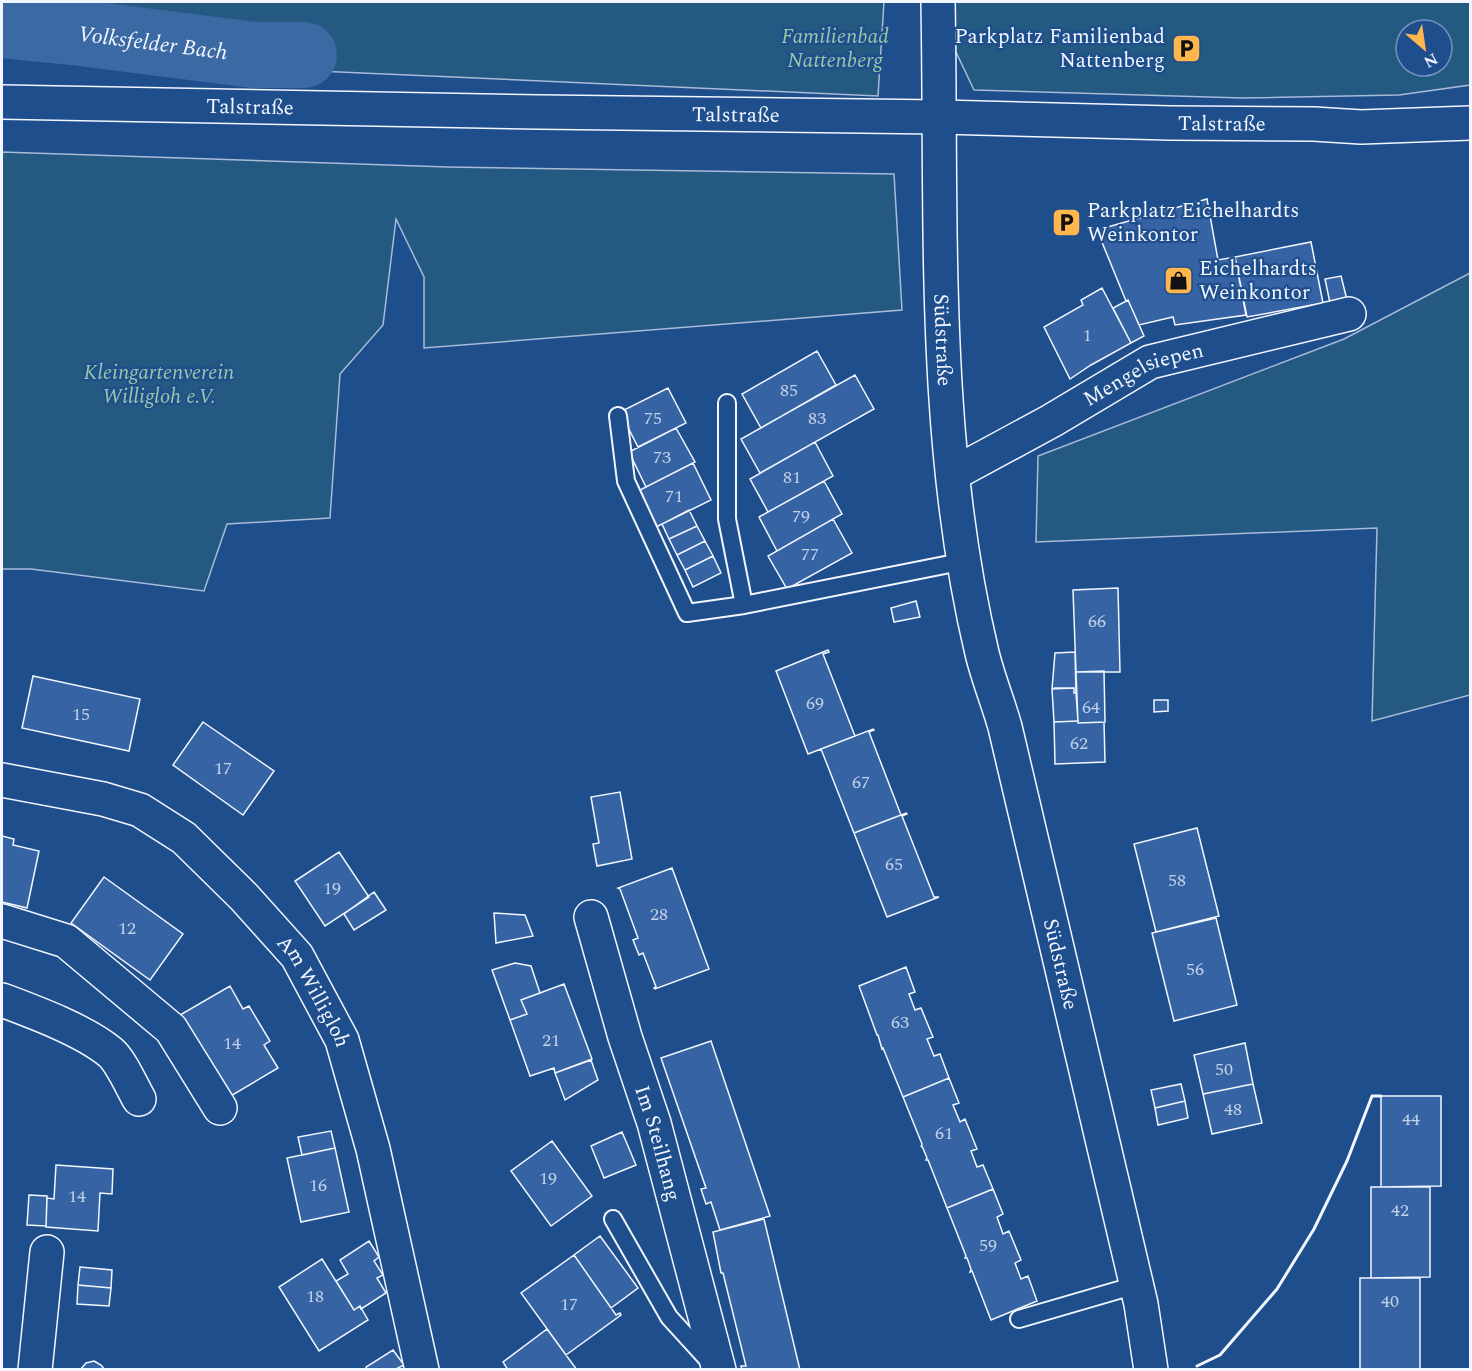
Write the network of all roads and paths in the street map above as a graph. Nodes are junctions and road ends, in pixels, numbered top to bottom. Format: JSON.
{"nodes":[{"id":1,"x":938,"y":2,"type":"edge"},
{"id":2,"x":2,"y":102,"type":"edge"},
{"id":3,"x":940,"y":117,"type":"junction"},
{"id":4,"x":1470,"y":123,"type":"edge"},
{"id":5,"x":1349,"y":314,"type":"dead end"},
{"id":6,"x":728,"y":403,"type":"dead end"},
{"id":7,"x":618,"y":416,"type":"dead end"},
{"id":8,"x":953,"y":474,"type":"junction"},
{"id":9,"x":965,"y":561,"type":"junction"},
{"id":10,"x":744,"y":605,"type":"junction"},
{"id":11,"x":2,"y":780,"type":"edge"},
{"id":12,"x":591,"y":917,"type":"dead end"},
{"id":13,"x":2,"y":921,"type":"edge"},
{"id":14,"x":2,"y":1000,"type":"edge"},
{"id":15,"x":139,"y":1099,"type":"dead end"},
{"id":16,"x":220,"y":1108,"type":"dead end"},
{"id":17,"x":613,"y":1219,"type":"dead end"},
{"id":18,"x":47,"y":1252,"type":"dead end"},
{"id":19,"x":1136,"y":1285,"type":"junction"},
{"id":20,"x":1019,"y":1319,"type":"dead end"},
{"id":21,"x":35,"y":1370,"type":"edge"},
{"id":22,"x":422,"y":1370,"type":"edge"},
{"id":23,"x":718,"y":1370,"type":"edge"},
{"id":24,"x":1151,"y":1370,"type":"edge"}],
"edges":[{"from":1,"to":3,"type":"street","name":"Südstraße"},
{"from":2,"to":3,"type":"street","name":"Talstraße"},
{"from":3,"to":4,"type":"street","name":"Talstraße"},
{"from":3,"to":8,"type":"street","name":"Südstraße"},
{"from":5,"to":8,"type":"street","name":"Mengelsiepen"},
{"from":6,"to":10,"type":"lane"},
{"from":7,"to":10,"type":"lane"},
{"from":8,"to":9,"type":"street","name":"Südstraße"},
{"from":9,"to":10,"type":"lane"},
{"from":9,"to":19,"type":"street","name":"Südstraße"},
{"from":11,"to":22,"type":"street","name":"Am Willigloh"},
{"from":12,"to":23,"type":"street","name":"Im Steilhang"},
{"from":13,"to":16,"type":"street"},
{"from":14,"to":15,"type":"street"},
{"from":17,"to":23,"type":"lane","name":"Im Steilhang"},
{"from":18,"to":21,"type":"street"},
{"from":19,"to":20,"type":"lane"},
{"from":19,"to":24,"type":"street","name":"Südstraße"}]}
